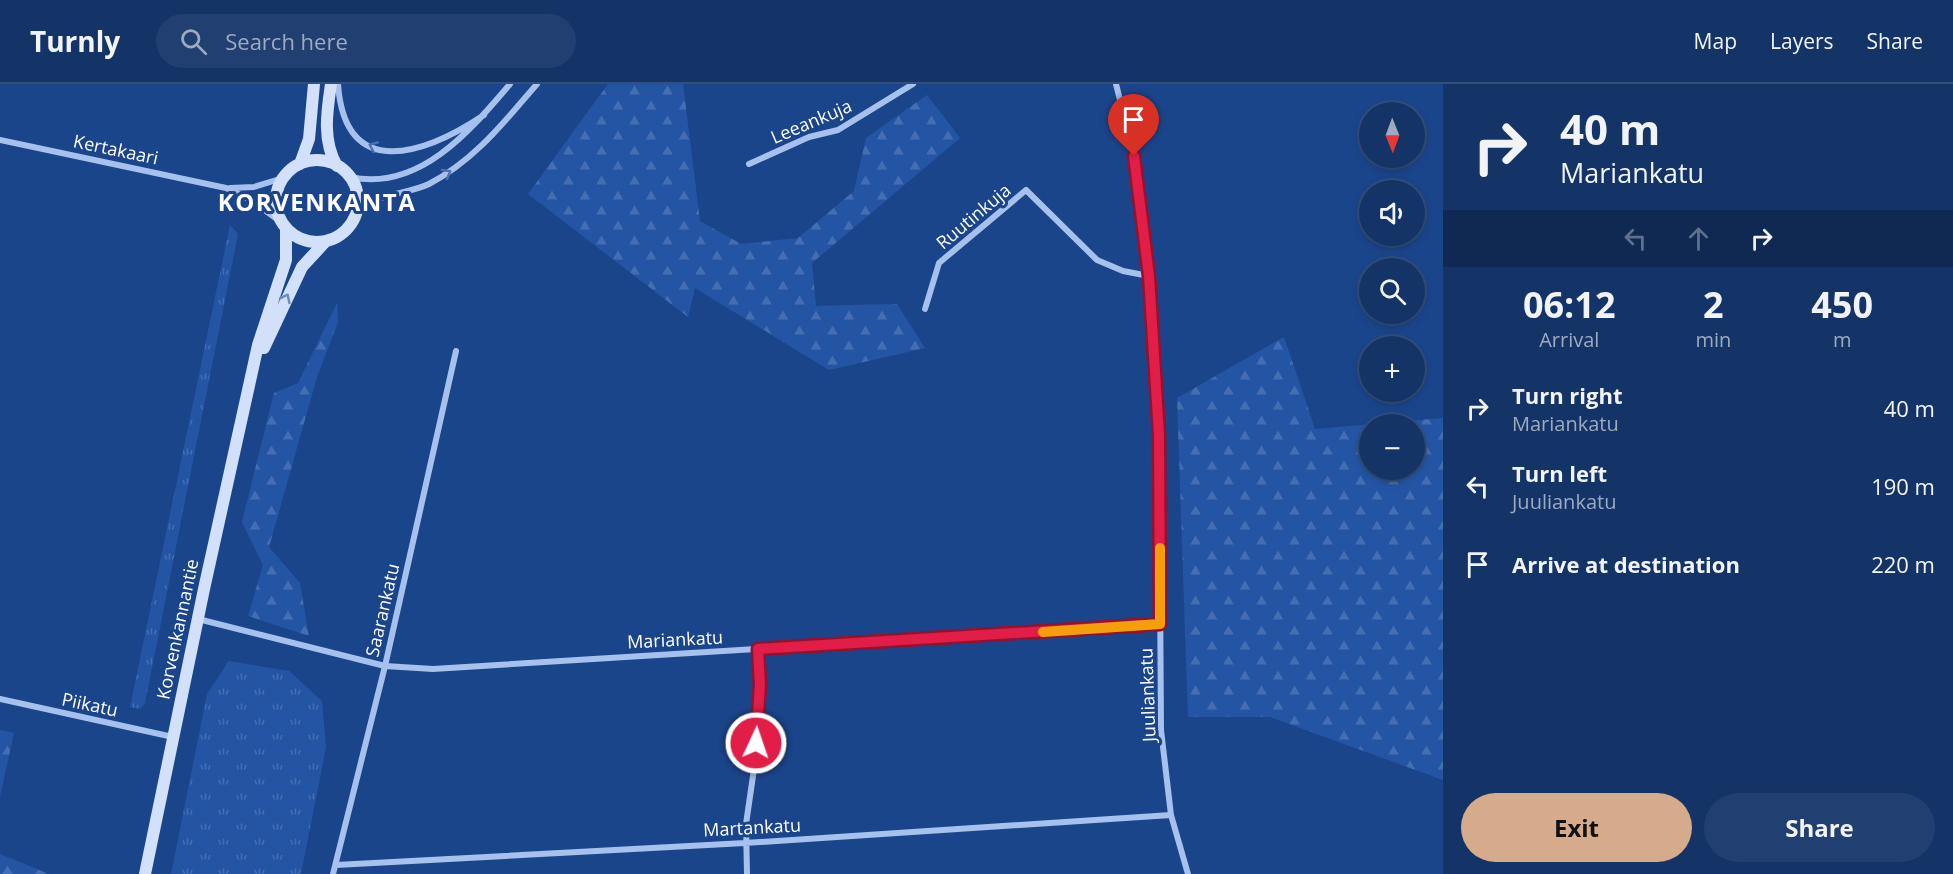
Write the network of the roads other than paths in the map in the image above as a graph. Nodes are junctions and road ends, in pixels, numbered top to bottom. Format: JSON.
{"nodes":[{"id":1,"x":314,"y":84,"type":"edge"},
{"id":2,"x":332,"y":84,"type":"edge"},
{"id":3,"x":338,"y":84,"type":"edge"},
{"id":4,"x":510,"y":84,"type":"edge"},
{"id":5,"x":537,"y":84,"type":"edge"},
{"id":6,"x":914,"y":84,"type":"edge"},
{"id":7,"x":1116,"y":84,"type":"edge"},
{"id":8,"x":484,"y":115,"type":"junction"},
{"id":9,"x":0,"y":140,"type":"edge"},
{"id":10,"x":300,"y":164,"type":"junction"},
{"id":11,"x":749,"y":164,"type":"dead end"},
{"id":12,"x":337,"y":166,"type":"junction"},
{"id":13,"x":350,"y":177,"type":"junction"},
{"id":14,"x":283,"y":178,"type":"junction"},
{"id":15,"x":226,"y":188,"type":"junction"},
{"id":16,"x":356,"y":212,"type":"junction"},
{"id":17,"x":284,"y":226,"type":"junction"},
{"id":18,"x":326,"y":241,"type":"junction"},
{"id":19,"x":1149,"y":276,"type":"junction"},
{"id":20,"x":925,"y":309,"type":"dead end"},
{"id":21,"x":456,"y":351,"type":"dead end"},
{"id":22,"x":249,"y":392,"type":"junction"},
{"id":23,"x":198,"y":619,"type":"junction"},
{"id":24,"x":1160,"y":624,"type":"junction"},
{"id":25,"x":758,"y":649,"type":"junction"},
{"id":26,"x":385,"y":666,"type":"junction"},
{"id":27,"x":0,"y":699,"type":"edge"},
{"id":28,"x":173,"y":737,"type":"junction"},
{"id":29,"x":1171,"y":815,"type":"junction"},
{"id":30,"x":745,"y":843,"type":"junction"},
{"id":31,"x":336,"y":865,"type":"junction"},
{"id":32,"x":145,"y":874,"type":"edge"},
{"id":33,"x":333,"y":874,"type":"edge"},
{"id":34,"x":747,"y":874,"type":"edge"},
{"id":35,"x":1188,"y":874,"type":"edge"}],
"edges":[{"from":1,"to":10,"type":"main road"},
{"from":2,"to":12,"type":"main road"},
{"from":8,"to":3,"type":"street","one_way":true},
{"from":4,"to":8,"type":"street"},
{"from":16,"to":5,"type":"street","one_way":true},
{"from":6,"to":11,"type":"street","name":"Leeankuja"},
{"from":7,"to":19,"type":"street","name":"Juuliankatu"},
{"from":8,"to":13,"type":"street"},
{"from":9,"to":15,"type":"street","name":"Kertakaari"},
{"from":10,"to":12,"type":"main road"},
{"from":10,"to":14,"type":"main road"},
{"from":12,"to":13,"type":"main road"},
{"from":13,"to":16,"type":"main road"},
{"from":14,"to":15,"type":"street","name":"Kertakaari"},
{"from":14,"to":17,"type":"main road"},
{"from":15,"to":17,"type":"street","name":"Kertakaari"},
{"from":16,"to":18,"type":"main road"},
{"from":17,"to":18,"type":"main road"},
{"from":17,"to":22,"type":"main road","name":"Korvenkannantie"},
{"from":22,"to":18,"type":"main road","name":"Korvenkannantie","one_way":true},
{"from":19,"to":20,"type":"street","name":"Ruutinkuja"},
{"from":19,"to":24,"type":"street","name":"Juuliankatu"},
{"from":21,"to":26,"type":"street","name":"Saarankatu"},
{"from":22,"to":23,"type":"main road","name":"Korvenkannantie"},
{"from":23,"to":26,"type":"street","name":"Mariankatu"},
{"from":23,"to":28,"type":"main road","name":"Korvenkannantie"},
{"from":24,"to":25,"type":"street","name":"Mariankatu"},
{"from":24,"to":29,"type":"street","name":"Juuliankatu"},
{"from":25,"to":26,"type":"street","name":"Mariankatu"},
{"from":25,"to":30,"type":"street"},
{"from":26,"to":31,"type":"street","name":"Saarankatu"},
{"from":27,"to":28,"type":"street","name":"Piikatu"},
{"from":28,"to":32,"type":"main road","name":"Korvenkannantie"},
{"from":29,"to":30,"type":"street","name":"Martankatu"},
{"from":29,"to":35,"type":"street","name":"Juuliankatu"},
{"from":30,"to":31,"type":"street","name":"Martankatu"},
{"from":30,"to":34,"type":"street"},
{"from":31,"to":33,"type":"street","name":"Saarankatu"}]}
